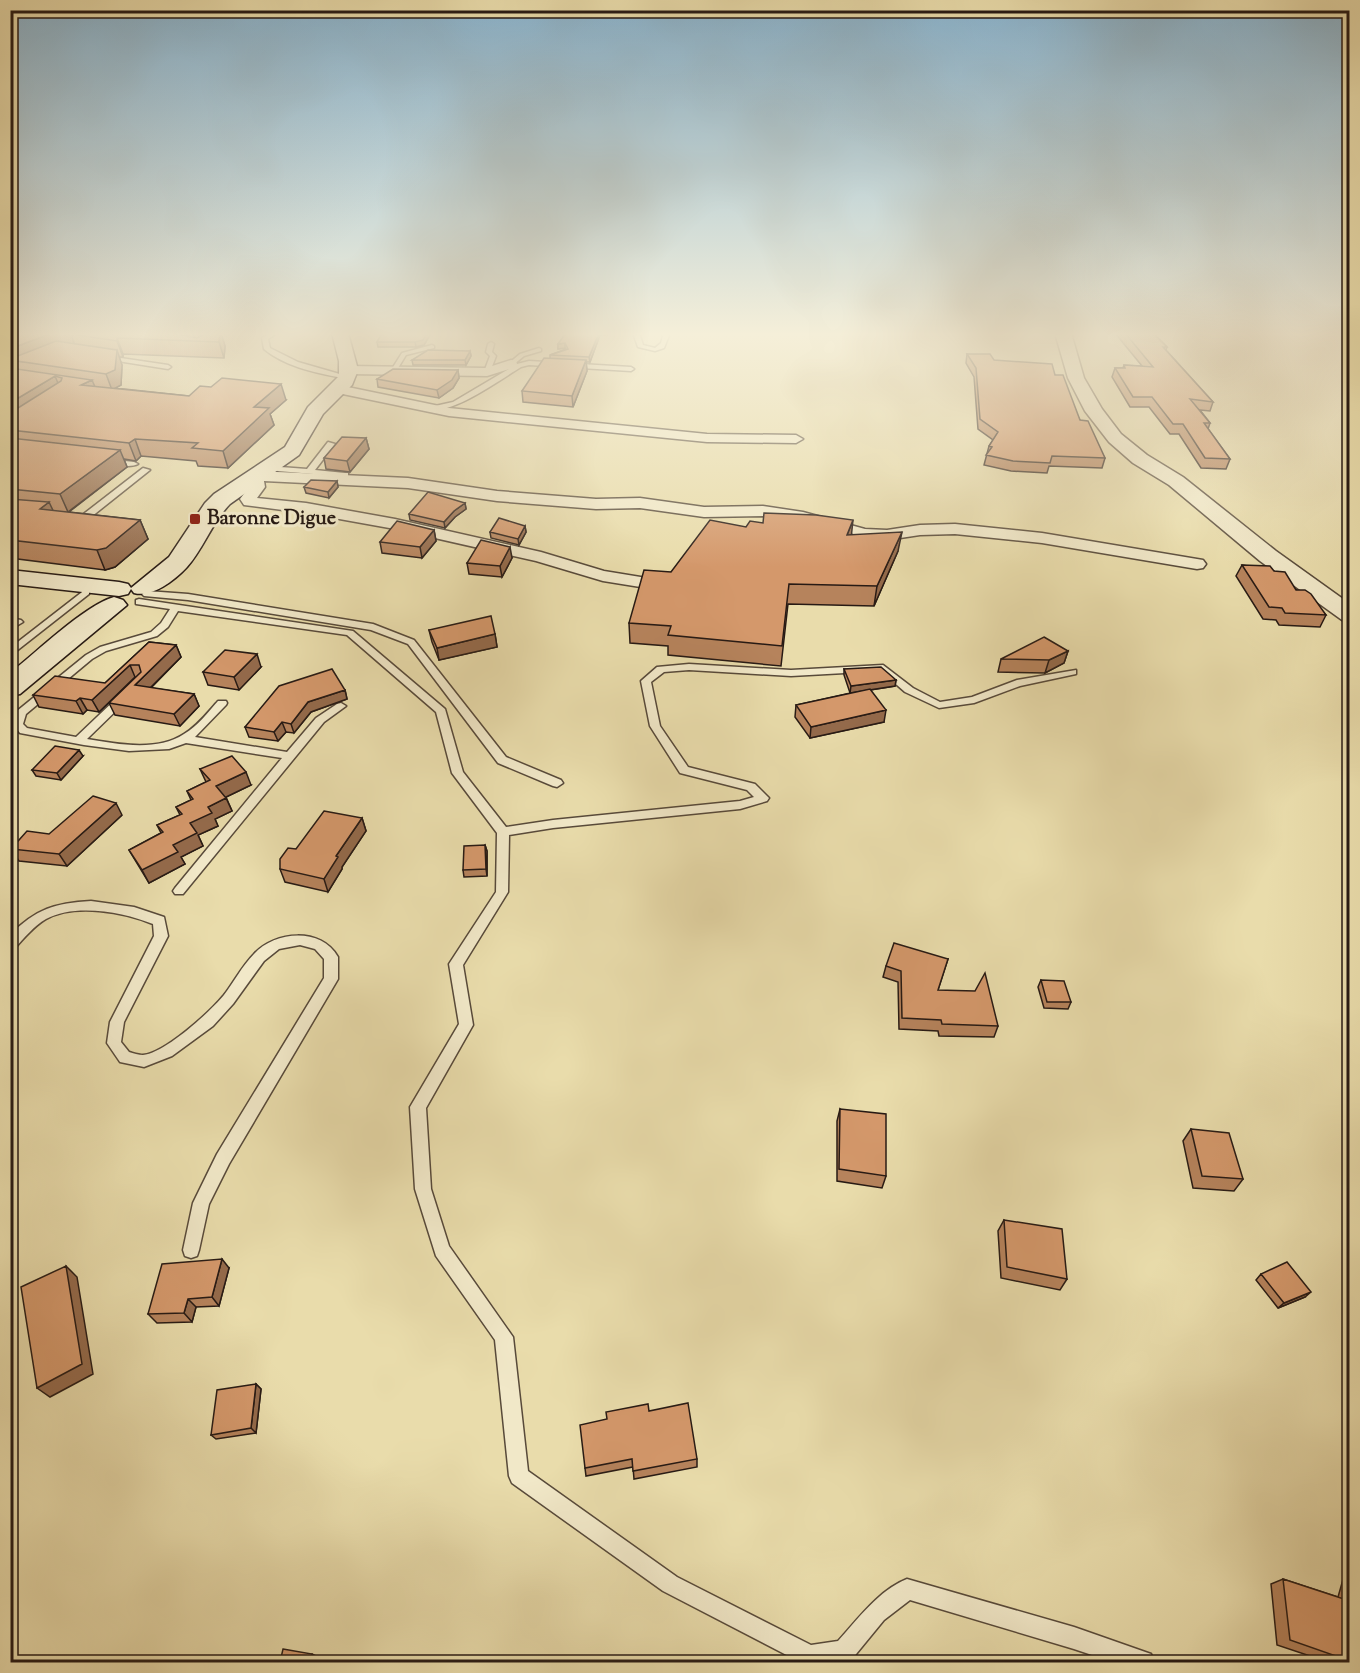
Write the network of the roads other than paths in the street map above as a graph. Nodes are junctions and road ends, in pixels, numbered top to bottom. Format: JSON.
{"nodes":[{"id":1,"x":316,"y":411,"type":"edge"},
{"id":2,"x":451,"y":411,"type":"edge"},
{"id":3,"x":1094,"y":411,"type":"edge"},
{"id":4,"x":796,"y":439,"type":"dead end"},
{"id":5,"x":331,"y":444,"type":"dead end"},
{"id":6,"x":100,"y":460,"type":"edge"},
{"id":7,"x":134,"y":464,"type":"dead end"},
{"id":8,"x":146,"y":470,"type":"dead end"},
{"id":9,"x":261,"y":472,"type":"junction"},
{"id":10,"x":309,"y":472,"type":"junction"},
{"id":11,"x":345,"y":475,"type":"edge"},
{"id":12,"x":63,"y":517,"type":"edge"},
{"id":13,"x":1197,"y":564,"type":"dead end"},
{"id":14,"x":10,"y":577,"type":"edge"},
{"id":15,"x":659,"y":585,"type":"edge"},
{"id":16,"x":122,"y":596,"type":"junction"},
{"id":17,"x":176,"y":607,"type":"junction"},
{"id":18,"x":1350,"y":615,"type":"edge"},
{"id":19,"x":10,"y":653,"type":"edge"},
{"id":20,"x":1072,"y":672,"type":"dead end"},
{"id":21,"x":10,"y":688,"type":"edge"},
{"id":22,"x":133,"y":689,"type":"edge"},
{"id":23,"x":222,"y":703,"type":"dead end"},
{"id":24,"x":341,"y":706,"type":"dead end"},
{"id":25,"x":80,"y":740,"type":"junction"},
{"id":26,"x":184,"y":740,"type":"junction"},
{"id":27,"x":289,"y":756,"type":"junction"},
{"id":28,"x":558,"y":783,"type":"dead end"},
{"id":29,"x":503,"y":832,"type":"junction"},
{"id":30,"x":179,"y":891,"type":"dead end"},
{"id":31,"x":10,"y":944,"type":"edge"},
{"id":32,"x":191,"y":1250,"type":"dead end"},
{"id":33,"x":1143,"y":1662,"type":"edge"}],
"edges":[{"from":1,"to":9,"type":"main road"},
{"from":2,"to":4,"type":"street"},
{"from":3,"to":18,"type":"street"},
{"from":5,"to":10,"type":"lane"},
{"from":6,"to":7,"type":"lane"},
{"from":8,"to":12,"type":"lane"},
{"from":9,"to":10,"type":"lane"},
{"from":9,"to":13,"type":"street"},
{"from":9,"to":15,"type":"street"},
{"from":9,"to":16,"type":"main road"},
{"from":10,"to":11,"type":"lane"},
{"from":14,"to":16,"type":"main road"},
{"from":16,"to":17,"type":"lane"},
{"from":16,"to":19,"type":"lane"},
{"from":16,"to":21,"type":"main road"},
{"from":16,"to":28,"type":"lane"},
{"from":17,"to":25,"type":"lane"},
{"from":17,"to":29,"type":"lane"},
{"from":20,"to":29,"type":"lane"},
{"from":22,"to":25,"type":"lane"},
{"from":23,"to":26,"type":"lane"},
{"from":24,"to":27,"type":"lane"},
{"from":25,"to":26,"type":"lane"},
{"from":26,"to":27,"type":"lane"},
{"from":27,"to":30,"type":"lane"},
{"from":29,"to":33,"type":"lane"},
{"from":31,"to":32,"type":"lane"}]}
